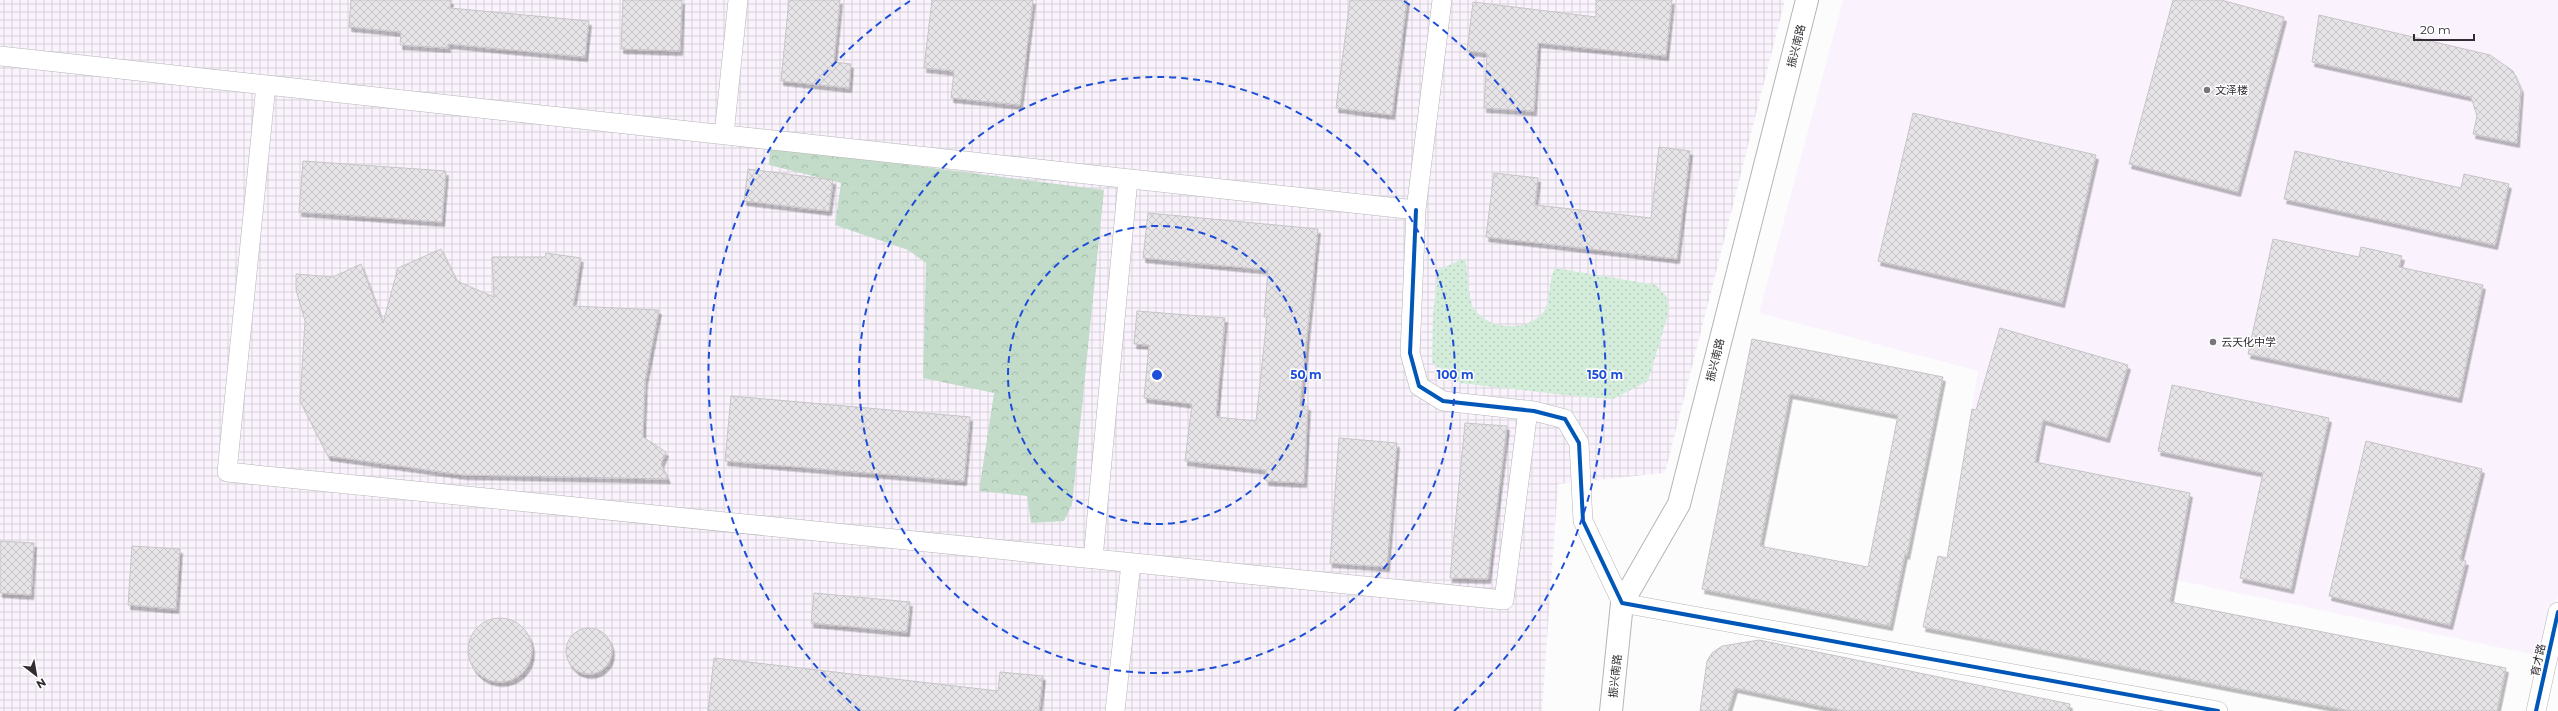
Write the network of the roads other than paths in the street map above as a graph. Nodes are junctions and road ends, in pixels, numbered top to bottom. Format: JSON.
{"nodes":[{"id":1,"x":738,"y":0,"type":"edge"},
{"id":2,"x":1442,"y":0,"type":"edge"},
{"id":3,"x":1808,"y":0,"type":"edge"},
{"id":4,"x":0,"y":56,"type":"edge"},
{"id":5,"x":266,"y":85,"type":"junction"},
{"id":6,"x":724,"y":135,"type":"junction"},
{"id":7,"x":1128,"y":178,"type":"junction"},
{"id":8,"x":1416,"y":210,"type":"junction"},
{"id":9,"x":1528,"y":410,"type":"junction"},
{"id":10,"x":1093,"y":559,"type":"junction"},
{"id":11,"x":1131,"y":563,"type":"junction"},
{"id":12,"x":1622,"y":603,"type":"junction"},
{"id":13,"x":2558,"y":612,"type":"edge"},
{"id":14,"x":1116,"y":711,"type":"edge"},
{"id":15,"x":1611,"y":711,"type":"edge"},
{"id":16,"x":2218,"y":711,"type":"edge"},
{"id":17,"x":2536,"y":711,"type":"edge"}],
"edges":[{"from":1,"to":6,"type":"street"},
{"from":2,"to":8,"type":"street"},
{"from":3,"to":12,"type":"main road","name":"振兴南路"},
{"from":4,"to":5,"type":"street"},
{"from":5,"to":6,"type":"street"},
{"from":5,"to":10,"type":"street"},
{"from":6,"to":7,"type":"street"},
{"from":7,"to":8,"type":"street"},
{"from":7,"to":10,"type":"street"},
{"from":8,"to":9,"type":"street"},
{"from":9,"to":11,"type":"street"},
{"from":9,"to":12,"type":"street"},
{"from":10,"to":11,"type":"street"},
{"from":11,"to":14,"type":"street"},
{"from":12,"to":15,"type":"main road","name":"振兴南路"},
{"from":12,"to":16,"type":"street"},
{"from":13,"to":17,"type":"street","name":"育才路"}]}
